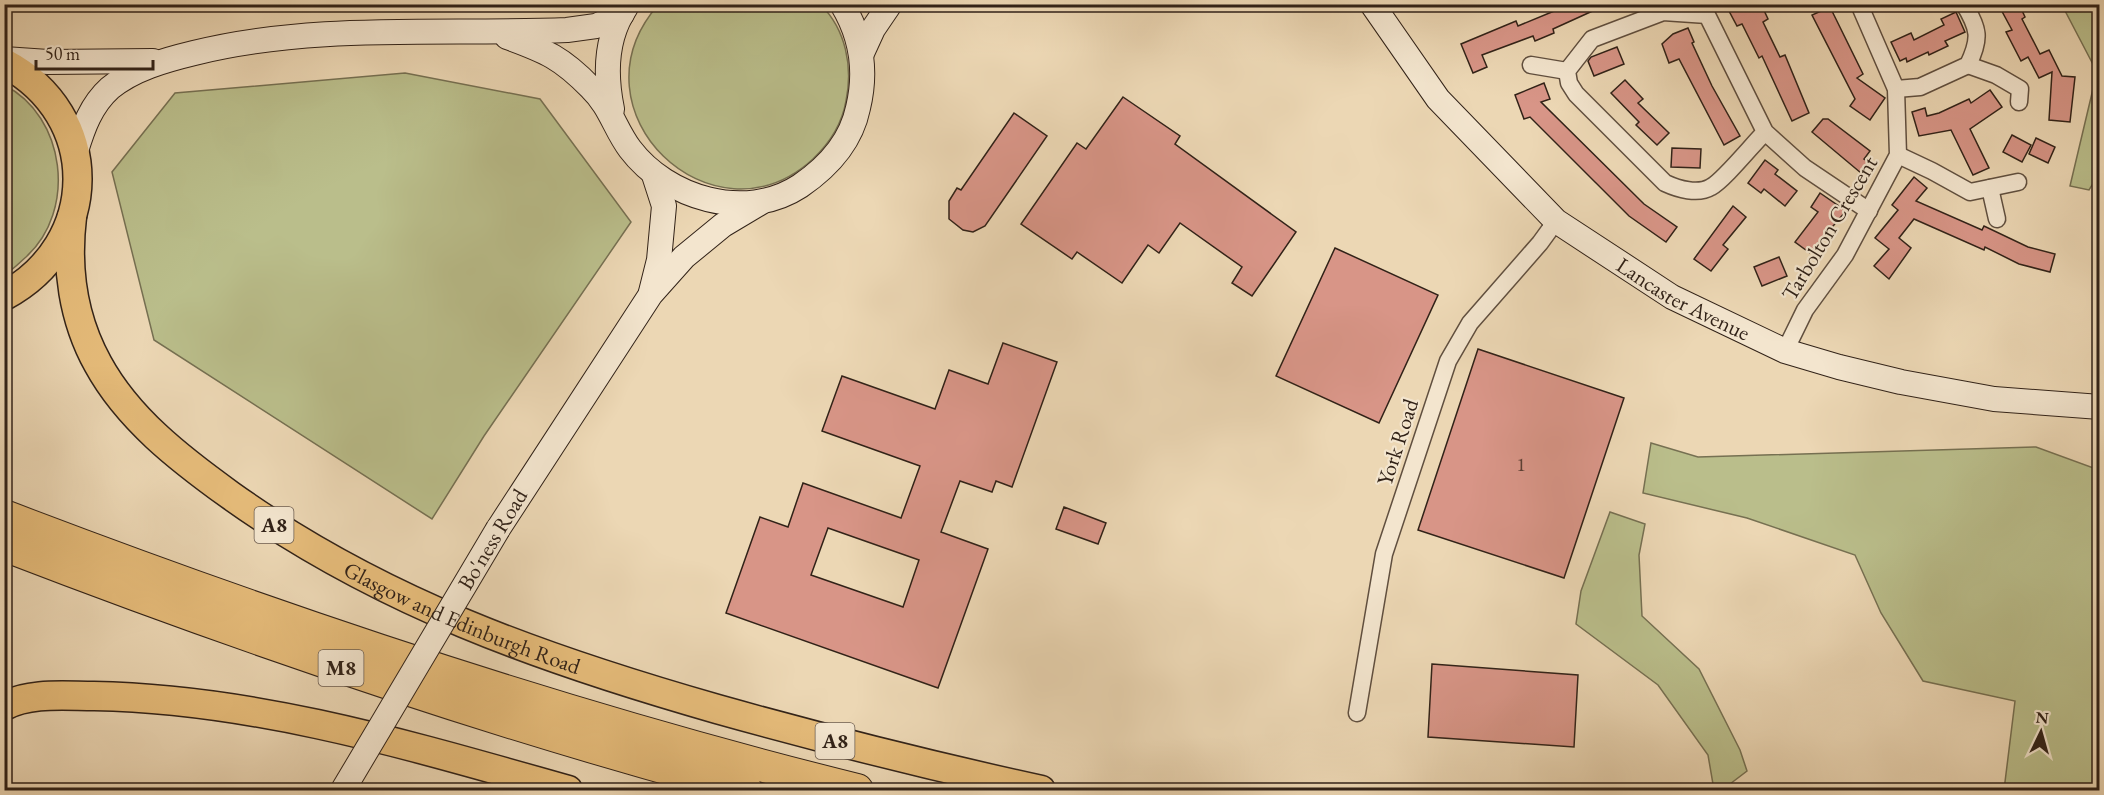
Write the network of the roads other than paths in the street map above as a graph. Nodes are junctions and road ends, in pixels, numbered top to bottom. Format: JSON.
{"nodes":[{"id":1,"x":842,"y":4,"type":"edge"},
{"id":2,"x":890,"y":4,"type":"edge"},
{"id":3,"x":1372,"y":4,"type":"edge"},
{"id":4,"x":1859,"y":4,"type":"edge"},
{"id":5,"x":1964,"y":4,"type":"edge"},
{"id":6,"x":625,"y":9,"type":"edge"},
{"id":7,"x":1709,"y":10,"type":"edge"},
{"id":8,"x":493,"y":33,"type":"junction"},
{"id":9,"x":862,"y":53,"type":"junction"},
{"id":10,"x":4,"y":61,"type":"edge"},
{"id":11,"x":161,"y":61,"type":"junction"},
{"id":12,"x":1531,"y":64,"type":"dead end"},
{"id":13,"x":1968,"y":65,"type":"junction"},
{"id":14,"x":1567,"y":71,"type":"junction"},
{"id":15,"x":1896,"y":89,"type":"junction"},
{"id":16,"x":2019,"y":102,"type":"dead end"},
{"id":17,"x":613,"y":115,"type":"junction"},
{"id":18,"x":1765,"y":132,"type":"junction"},
{"id":19,"x":76,"y":151,"type":"junction"},
{"id":20,"x":1898,"y":156,"type":"junction"},
{"id":21,"x":654,"y":175,"type":"junction"},
{"id":22,"x":2018,"y":182,"type":"dead end"},
{"id":23,"x":1990,"y":188,"type":"junction"},
{"id":24,"x":766,"y":200,"type":"junction"},
{"id":25,"x":1869,"y":211,"type":"junction"},
{"id":26,"x":72,"y":217,"type":"junction"},
{"id":27,"x":1997,"y":219,"type":"dead end"},
{"id":28,"x":1556,"y":220,"type":"junction"},
{"id":29,"x":651,"y":294,"type":"junction"},
{"id":30,"x":4,"y":296,"type":"edge"},
{"id":31,"x":1785,"y":351,"type":"junction"},
{"id":32,"x":2100,"y":407,"type":"edge"},
{"id":33,"x":4,"y":516,"type":"edge"},
{"id":34,"x":4,"y":545,"type":"edge"},
{"id":35,"x":4,"y":706,"type":"edge"},
{"id":36,"x":1357,"y":712,"type":"dead end"},
{"id":37,"x":343,"y":790,"type":"edge"},
{"id":38,"x":568,"y":790,"type":"edge"},
{"id":39,"x":746,"y":790,"type":"edge"},
{"id":40,"x":857,"y":790,"type":"edge"},
{"id":41,"x":1041,"y":790,"type":"edge"}],
"edges":[{"from":1,"to":9,"type":"main road"},
{"from":2,"to":9,"type":"main road"},
{"from":3,"to":28,"type":"main road","name":"Lancaster Avenue"},
{"from":4,"to":15,"type":"street","name":"Tarbolton Crescent"},
{"from":5,"to":13,"type":"street"},
{"from":6,"to":8,"type":"main road"},
{"from":6,"to":17,"type":"main road"},
{"from":7,"to":14,"type":"street"},
{"from":7,"to":18,"type":"street"},
{"from":8,"to":11,"type":"main road"},
{"from":8,"to":17,"type":"main road"},
{"from":9,"to":24,"type":"main road"},
{"from":10,"to":11,"type":"main road"},
{"from":10,"to":19,"type":"highway"},
{"from":11,"to":19,"type":"main road"},
{"from":12,"to":14,"type":"street"},
{"from":13,"to":15,"type":"street"},
{"from":13,"to":16,"type":"street"},
{"from":14,"to":18,"type":"street"},
{"from":15,"to":20,"type":"street","name":"Tarbolton Crescent"},
{"from":17,"to":21,"type":"main road"},
{"from":18,"to":25,"type":"street"},
{"from":19,"to":26,"type":"highway"},
{"from":20,"to":23,"type":"street"},
{"from":20,"to":25,"type":"street","name":"Tarbolton Crescent"},
{"from":21,"to":24,"type":"main road"},
{"from":21,"to":29,"type":"main road","name":"Bo'ness Road"},
{"from":22,"to":23,"type":"street"},
{"from":23,"to":27,"type":"street"},
{"from":24,"to":29,"type":"main road","name":"Bo'ness Road"},
{"from":25,"to":31,"type":"street","name":"Tarbolton Crescent"},
{"from":26,"to":30,"type":"highway"},
{"from":26,"to":41,"type":"highway","name":"Glasgow and Edinburgh Road","number":"A8"},
{"from":28,"to":31,"type":"main road","name":"Lancaster Avenue"},
{"from":28,"to":36,"type":"street","name":"York Road"},
{"from":29,"to":37,"type":"main road","name":"Bo'ness Road","bridge":true},
{"from":31,"to":32,"type":"main road","name":"Lancaster Avenue"},
{"from":33,"to":40,"type":"highway","number":"M8"},
{"from":34,"to":39,"type":"highway","number":"M8"},
{"from":35,"to":38,"type":"highway"}]}
